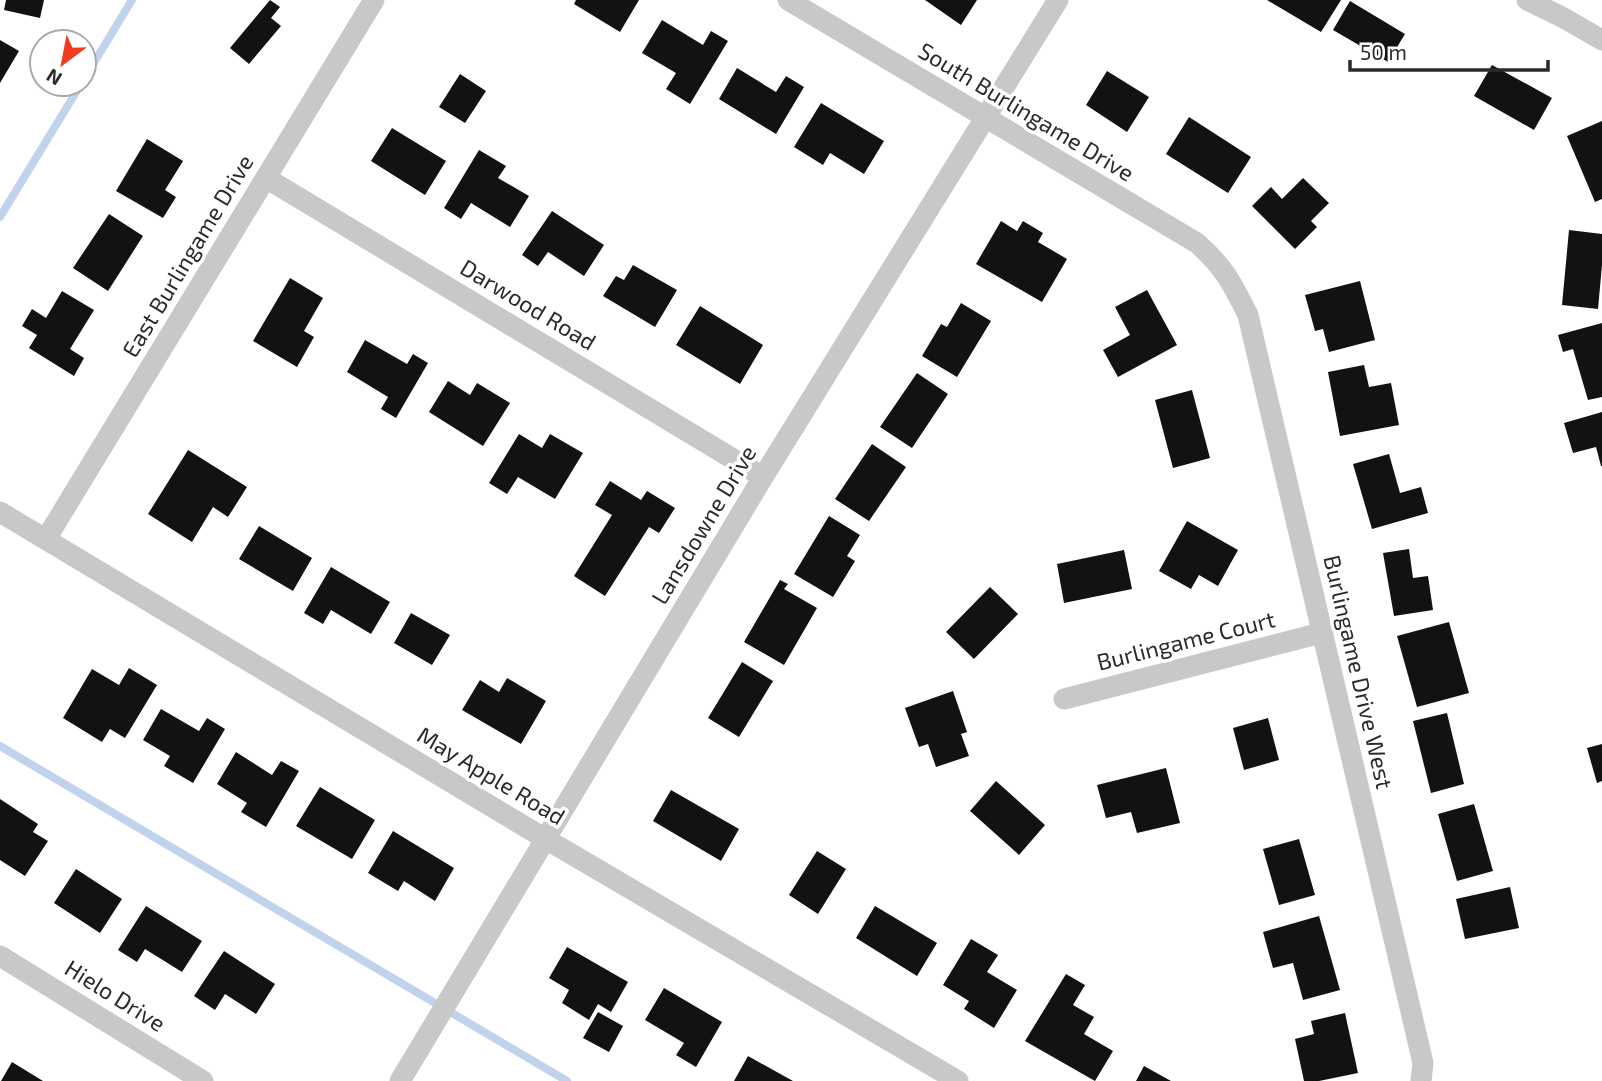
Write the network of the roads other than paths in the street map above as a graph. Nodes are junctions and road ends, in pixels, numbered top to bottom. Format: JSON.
{"nodes":[{"id":1,"x":374,"y":0,"type":"edge"},
{"id":2,"x":788,"y":0,"type":"edge"},
{"id":3,"x":1058,"y":0,"type":"edge"},
{"id":4,"x":1527,"y":0,"type":"edge"},
{"id":5,"x":1602,"y":40,"type":"edge"},
{"id":6,"x":986,"y":120,"type":"junction"},
{"id":7,"x":266,"y":178,"type":"junction"},
{"id":8,"x":1230,"y":278,"type":"joint"},
{"id":9,"x":763,"y":477,"type":"junction"},
{"id":10,"x":0,"y":512,"type":"edge"},
{"id":11,"x":46,"y":539,"type":"junction"},
{"id":12,"x":1321,"y":633,"type":"junction"},
{"id":13,"x":1064,"y":699,"type":"dead end"},
{"id":14,"x":544,"y":838,"type":"junction"},
{"id":15,"x":0,"y":957,"type":"edge"},
{"id":16,"x":203,"y":1081,"type":"edge"},
{"id":17,"x":400,"y":1081,"type":"edge"},
{"id":18,"x":957,"y":1081,"type":"edge"},
{"id":19,"x":1421,"y":1081,"type":"edge"}],
"edges":[{"from":1,"to":7,"type":"street","name":"East Burlingame Drive"},
{"from":2,"to":6,"type":"street","name":"South Burlingame Drive"},
{"from":3,"to":6,"type":"street","name":"Lansdowne Drive"},
{"from":4,"to":5,"type":"street"},
{"from":6,"to":8,"type":"street","name":"South Burlingame Drive"},
{"from":6,"to":9,"type":"street","name":"Lansdowne Drive"},
{"from":7,"to":9,"type":"street","name":"Darwood Road"},
{"from":7,"to":11,"type":"street","name":"East Burlingame Drive"},
{"from":8,"to":12,"type":"street","name":"Burlingame Drive West"},
{"from":9,"to":14,"type":"street","name":"Lansdowne Drive"},
{"from":10,"to":11,"type":"street","name":"May Apple Road"},
{"from":11,"to":14,"type":"street","name":"May Apple Road"},
{"from":12,"to":13,"type":"street","name":"Burlingame Court"},
{"from":12,"to":19,"type":"street","name":"Burlingame Drive West"},
{"from":14,"to":17,"type":"street","name":"Lansdowne Drive"},
{"from":14,"to":18,"type":"street","name":"May Apple Road"},
{"from":15,"to":16,"type":"street","name":"Hielo Drive"}]}
